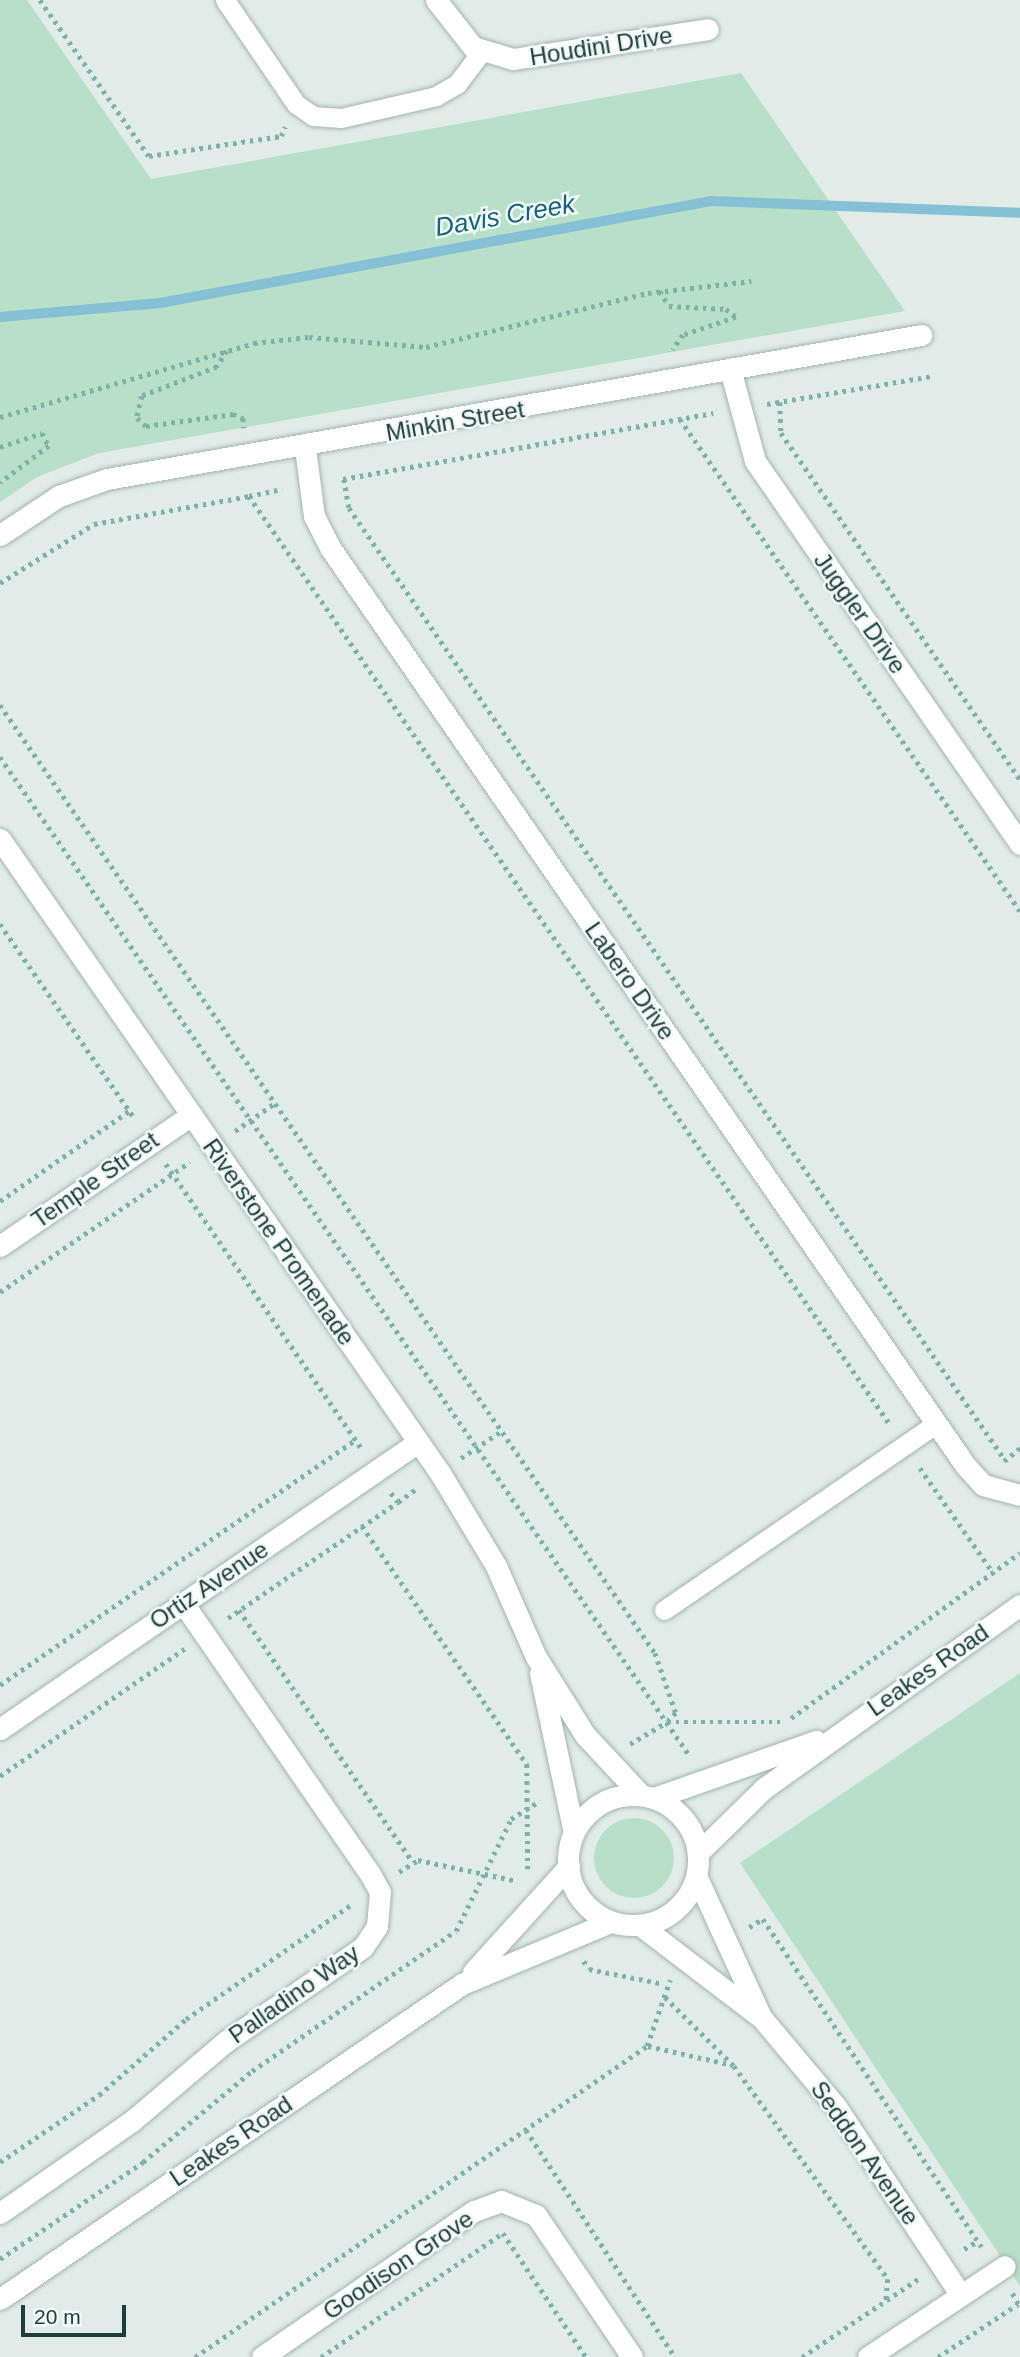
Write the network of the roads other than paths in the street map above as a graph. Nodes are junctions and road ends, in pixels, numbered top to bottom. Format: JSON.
{"nodes":[{"id":1,"x":225,"y":0,"type":"edge"},
{"id":2,"x":436,"y":0,"type":"edge"},
{"id":3,"x":708,"y":29,"type":"dead end"},
{"id":4,"x":482,"y":51,"type":"junction"},
{"id":5,"x":921,"y":335,"type":"dead end"},
{"id":6,"x":730,"y":369,"type":"junction"},
{"id":7,"x":305,"y":448,"type":"junction"},
{"id":8,"x":0,"y":535,"type":"edge"},
{"id":9,"x":0,"y":839,"type":"edge"},
{"id":10,"x":1020,"y":844,"type":"edge"},
{"id":11,"x":191,"y":1115,"type":"junction"},
{"id":12,"x":0,"y":1246,"type":"edge"},
{"id":13,"x":936,"y":1424,"type":"junction"},
{"id":14,"x":418,"y":1442,"type":"junction"},
{"id":15,"x":1020,"y":1495,"type":"edge"},
{"id":16,"x":183,"y":1603,"type":"junction"},
{"id":17,"x":1020,"y":1605,"type":"edge"},
{"id":18,"x":664,"y":1611,"type":"dead end"},
{"id":19,"x":536,"y":1657,"type":"junction"},
{"id":20,"x":0,"y":1729,"type":"edge"},
{"id":21,"x":835,"y":1735,"type":"junction"},
{"id":22,"x":647,"y":1796,"type":"junction"},
{"id":23,"x":573,"y":1828,"type":"junction"},
{"id":24,"x":699,"y":1852,"type":"junction"},
{"id":25,"x":569,"y":1866,"type":"junction"},
{"id":26,"x":698,"y":1880,"type":"junction"},
{"id":27,"x":610,"y":1922,"type":"junction"},
{"id":28,"x":640,"y":1925,"type":"junction"},
{"id":29,"x":462,"y":1984,"type":"junction"},
{"id":30,"x":761,"y":2017,"type":"junction"},
{"id":31,"x":0,"y":2213,"type":"edge"},
{"id":32,"x":1005,"y":2266,"type":"dead end"},
{"id":33,"x":961,"y":2295,"type":"junction"},
{"id":34,"x":0,"y":2299,"type":"edge"},
{"id":35,"x":262,"y":2357,"type":"edge"},
{"id":36,"x":632,"y":2357,"type":"edge"},
{"id":37,"x":867,"y":2357,"type":"edge"}],
"edges":[{"from":1,"to":4,"type":"lane"},
{"from":2,"to":4,"type":"street","name":"Houdini Drive"},
{"from":3,"to":4,"type":"street","name":"Houdini Drive"},
{"from":5,"to":6,"type":"street","name":"Minkin Street"},
{"from":6,"to":7,"type":"street","name":"Minkin Street"},
{"from":6,"to":10,"type":"street","name":"Juggler Drive"},
{"from":7,"to":8,"type":"street","name":"Minkin Street"},
{"from":7,"to":13,"type":"street","name":"Labero Drive"},
{"from":9,"to":11,"type":"street","name":"Riverstone Promenade"},
{"from":11,"to":12,"type":"street","name":"Temple Street"},
{"from":11,"to":14,"type":"street","name":"Riverstone Promenade"},
{"from":13,"to":15,"type":"street","name":"Labero Drive"},
{"from":13,"to":18,"type":"lane"},
{"from":14,"to":16,"type":"street","name":"Ortiz Avenue"},
{"from":14,"to":19,"type":"street","name":"Riverstone Promenade"},
{"from":16,"to":20,"type":"street","name":"Ortiz Avenue"},
{"from":16,"to":31,"type":"street","name":"Palladino Way"},
{"from":17,"to":21,"type":"street","name":"Leakes Road"},
{"from":19,"to":22,"type":"street","name":"Riverstone Promenade"},
{"from":19,"to":23,"type":"street","name":"Riverstone Promenade"},
{"from":21,"to":22,"type":"street","name":"Leakes Road"},
{"from":21,"to":24,"type":"street","name":"Leakes Road"},
{"from":22,"to":23,"type":"street"},
{"from":22,"to":24,"type":"street"},
{"from":23,"to":25,"type":"street"},
{"from":24,"to":26,"type":"street"},
{"from":25,"to":27,"type":"street"},
{"from":25,"to":29,"type":"street","name":"Leakes Road"},
{"from":26,"to":28,"type":"street"},
{"from":26,"to":30,"type":"street","name":"Seddon Avenue"},
{"from":27,"to":28,"type":"street"},
{"from":27,"to":29,"type":"street","name":"Leakes Road"},
{"from":28,"to":30,"type":"street","name":"Seddon Avenue"},
{"from":29,"to":34,"type":"street","name":"Leakes Road"},
{"from":30,"to":33,"type":"street","name":"Seddon Avenue"},
{"from":32,"to":33,"type":"street"},
{"from":33,"to":37,"type":"street"},
{"from":35,"to":36,"type":"street","name":"Goodison Grove"}]}
